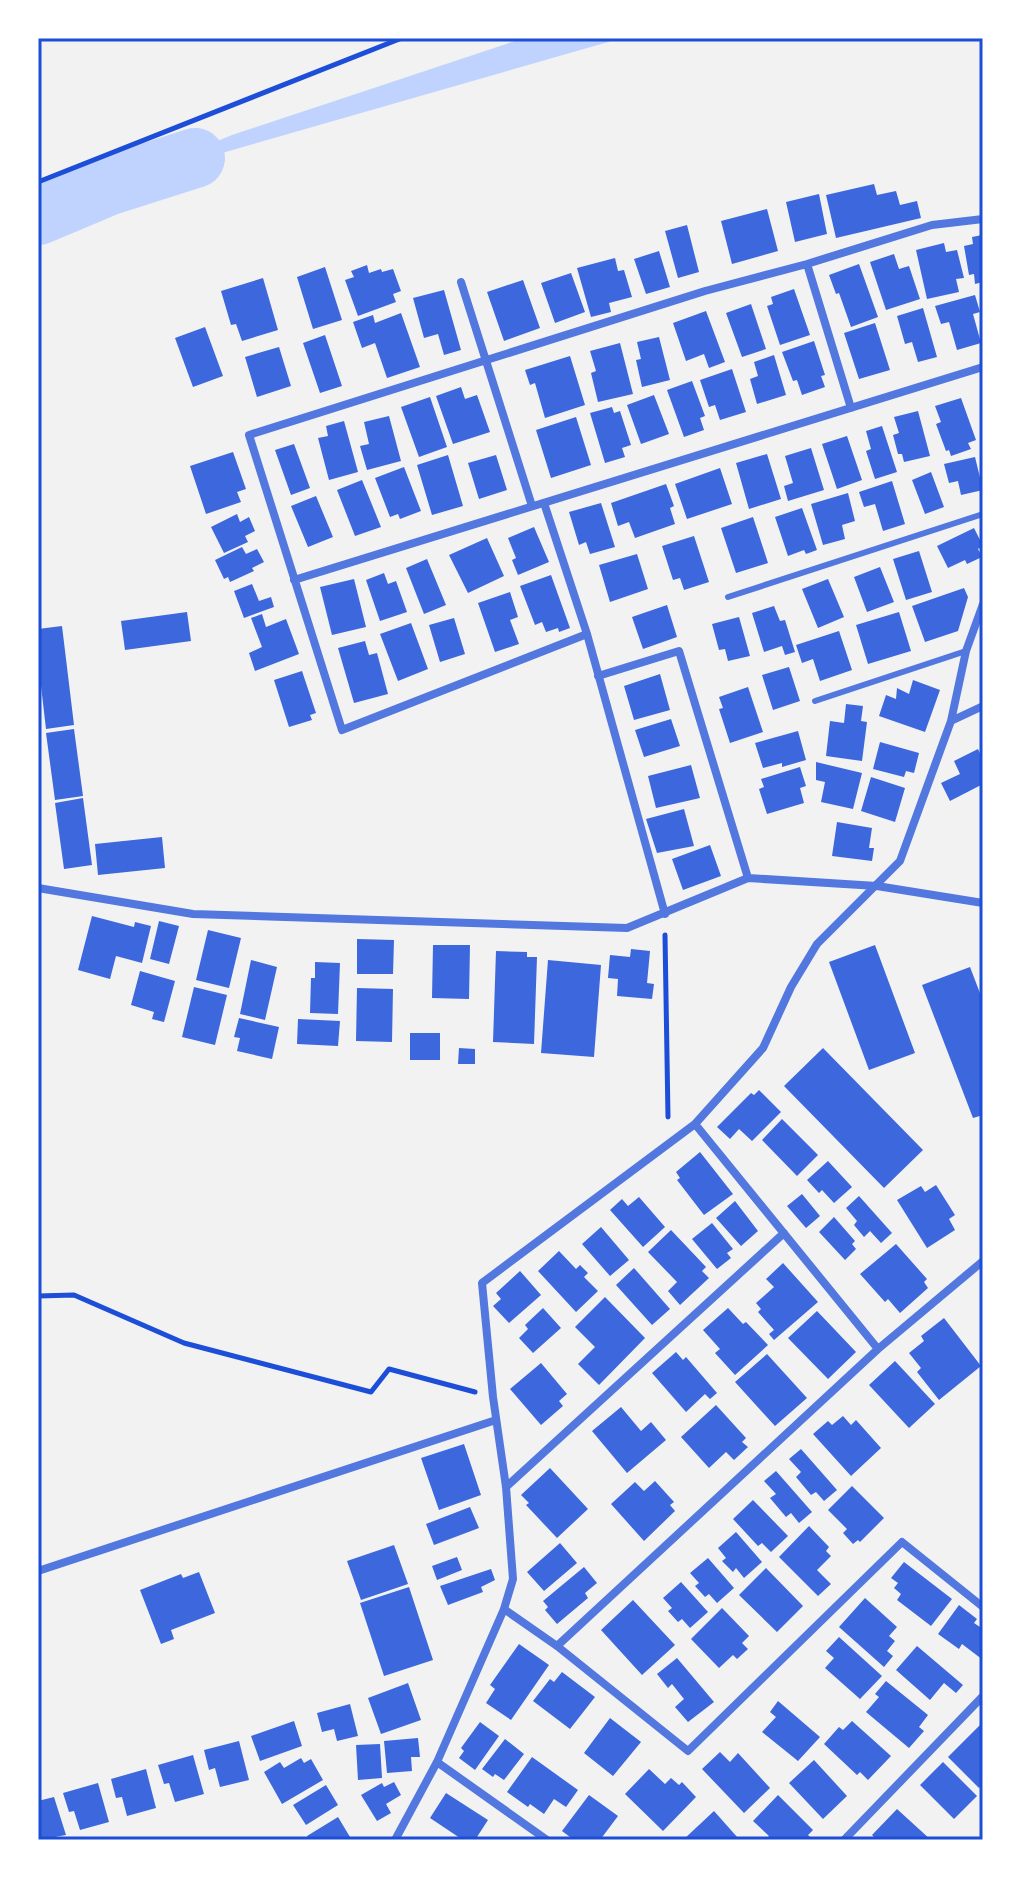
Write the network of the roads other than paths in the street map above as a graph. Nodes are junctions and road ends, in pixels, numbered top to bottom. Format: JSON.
{"nodes":[{"id":1,"x":983,"y":219,"type":"edge"},
{"id":2,"x":807,"y":264,"type":"junction"},
{"id":3,"x":461,"y":282,"type":"dead end"},
{"id":4,"x":486,"y":359,"type":"junction"},
{"id":5,"x":983,"y":367,"type":"edge"},
{"id":6,"x":851,"y":408,"type":"junction"},
{"id":7,"x":544,"y":503,"type":"junction"},
{"id":8,"x":532,"y":506,"type":"junction"},
{"id":9,"x":983,"y":514,"type":"edge"},
{"id":10,"x":294,"y":580,"type":"junction"},
{"id":11,"x":728,"y":597,"type":"dead end"},
{"id":12,"x":983,"y":604,"type":"edge"},
{"id":13,"x":587,"y":634,"type":"junction"},
{"id":14,"x":966,"y":651,"type":"junction"},
{"id":15,"x":598,"y":676,"type":"junction"},
{"id":16,"x":815,"y":701,"type":"dead end"},
{"id":17,"x":983,"y":706,"type":"edge"},
{"id":18,"x":951,"y":721,"type":"junction"},
{"id":19,"x":748,"y":878,"type":"junction"},
{"id":20,"x":877,"y":886,"type":"junction"},
{"id":21,"x":38,"y":888,"type":"edge"},
{"id":22,"x":983,"y":903,"type":"edge"},
{"id":23,"x":665,"y":914,"type":"junction"},
{"id":24,"x":695,"y":1124,"type":"junction"},
{"id":25,"x":784,"y":1233,"type":"junction"},
{"id":26,"x":983,"y":1261,"type":"edge"},
{"id":27,"x":878,"y":1349,"type":"junction"},
{"id":28,"x":496,"y":1420,"type":"junction"},
{"id":29,"x":506,"y":1487,"type":"junction"},
{"id":30,"x":38,"y":1571,"type":"edge"},
{"id":31,"x":983,"y":1607,"type":"edge"},
{"id":32,"x":504,"y":1609,"type":"junction"},
{"id":33,"x":557,"y":1646,"type":"junction"},
{"id":34,"x":983,"y":1696,"type":"edge"},
{"id":35,"x":437,"y":1762,"type":"junction"},
{"id":36,"x":395,"y":1840,"type":"edge"},
{"id":37,"x":547,"y":1840,"type":"edge"},
{"id":38,"x":844,"y":1840,"type":"edge"}],
"edges":[{"from":1,"to":2,"type":"street"},
{"from":2,"to":4,"type":"street"},
{"from":2,"to":6,"type":"street"},
{"from":3,"to":4,"type":"street"},
{"from":4,"to":8,"type":"street"},
{"from":4,"to":10,"type":"street"},
{"from":5,"to":6,"type":"street"},
{"from":6,"to":7,"type":"street"},
{"from":7,"to":8,"type":"street"},
{"from":7,"to":13,"type":"street"},
{"from":8,"to":10,"type":"street"},
{"from":9,"to":11,"type":"lane"},
{"from":10,"to":13,"type":"street"},
{"from":12,"to":14,"type":"street"},
{"from":13,"to":15,"type":"street"},
{"from":14,"to":16,"type":"lane"},
{"from":14,"to":18,"type":"street"},
{"from":15,"to":19,"type":"street"},
{"from":15,"to":23,"type":"street"},
{"from":17,"to":18,"type":"street"},
{"from":18,"to":20,"type":"street"},
{"from":19,"to":20,"type":"street"},
{"from":19,"to":23,"type":"street"},
{"from":20,"to":22,"type":"street"},
{"from":20,"to":24,"type":"street"},
{"from":21,"to":23,"type":"street"},
{"from":24,"to":25,"type":"street"},
{"from":24,"to":28,"type":"street"},
{"from":25,"to":27,"type":"street"},
{"from":25,"to":29,"type":"street"},
{"from":26,"to":27,"type":"street"},
{"from":27,"to":33,"type":"street"},
{"from":28,"to":29,"type":"street"},
{"from":28,"to":30,"type":"street"},
{"from":29,"to":32,"type":"street"},
{"from":31,"to":33,"type":"street"},
{"from":32,"to":33,"type":"street"},
{"from":32,"to":35,"type":"street"},
{"from":34,"to":38,"type":"street"},
{"from":35,"to":36,"type":"street"},
{"from":35,"to":37,"type":"street"}]}
